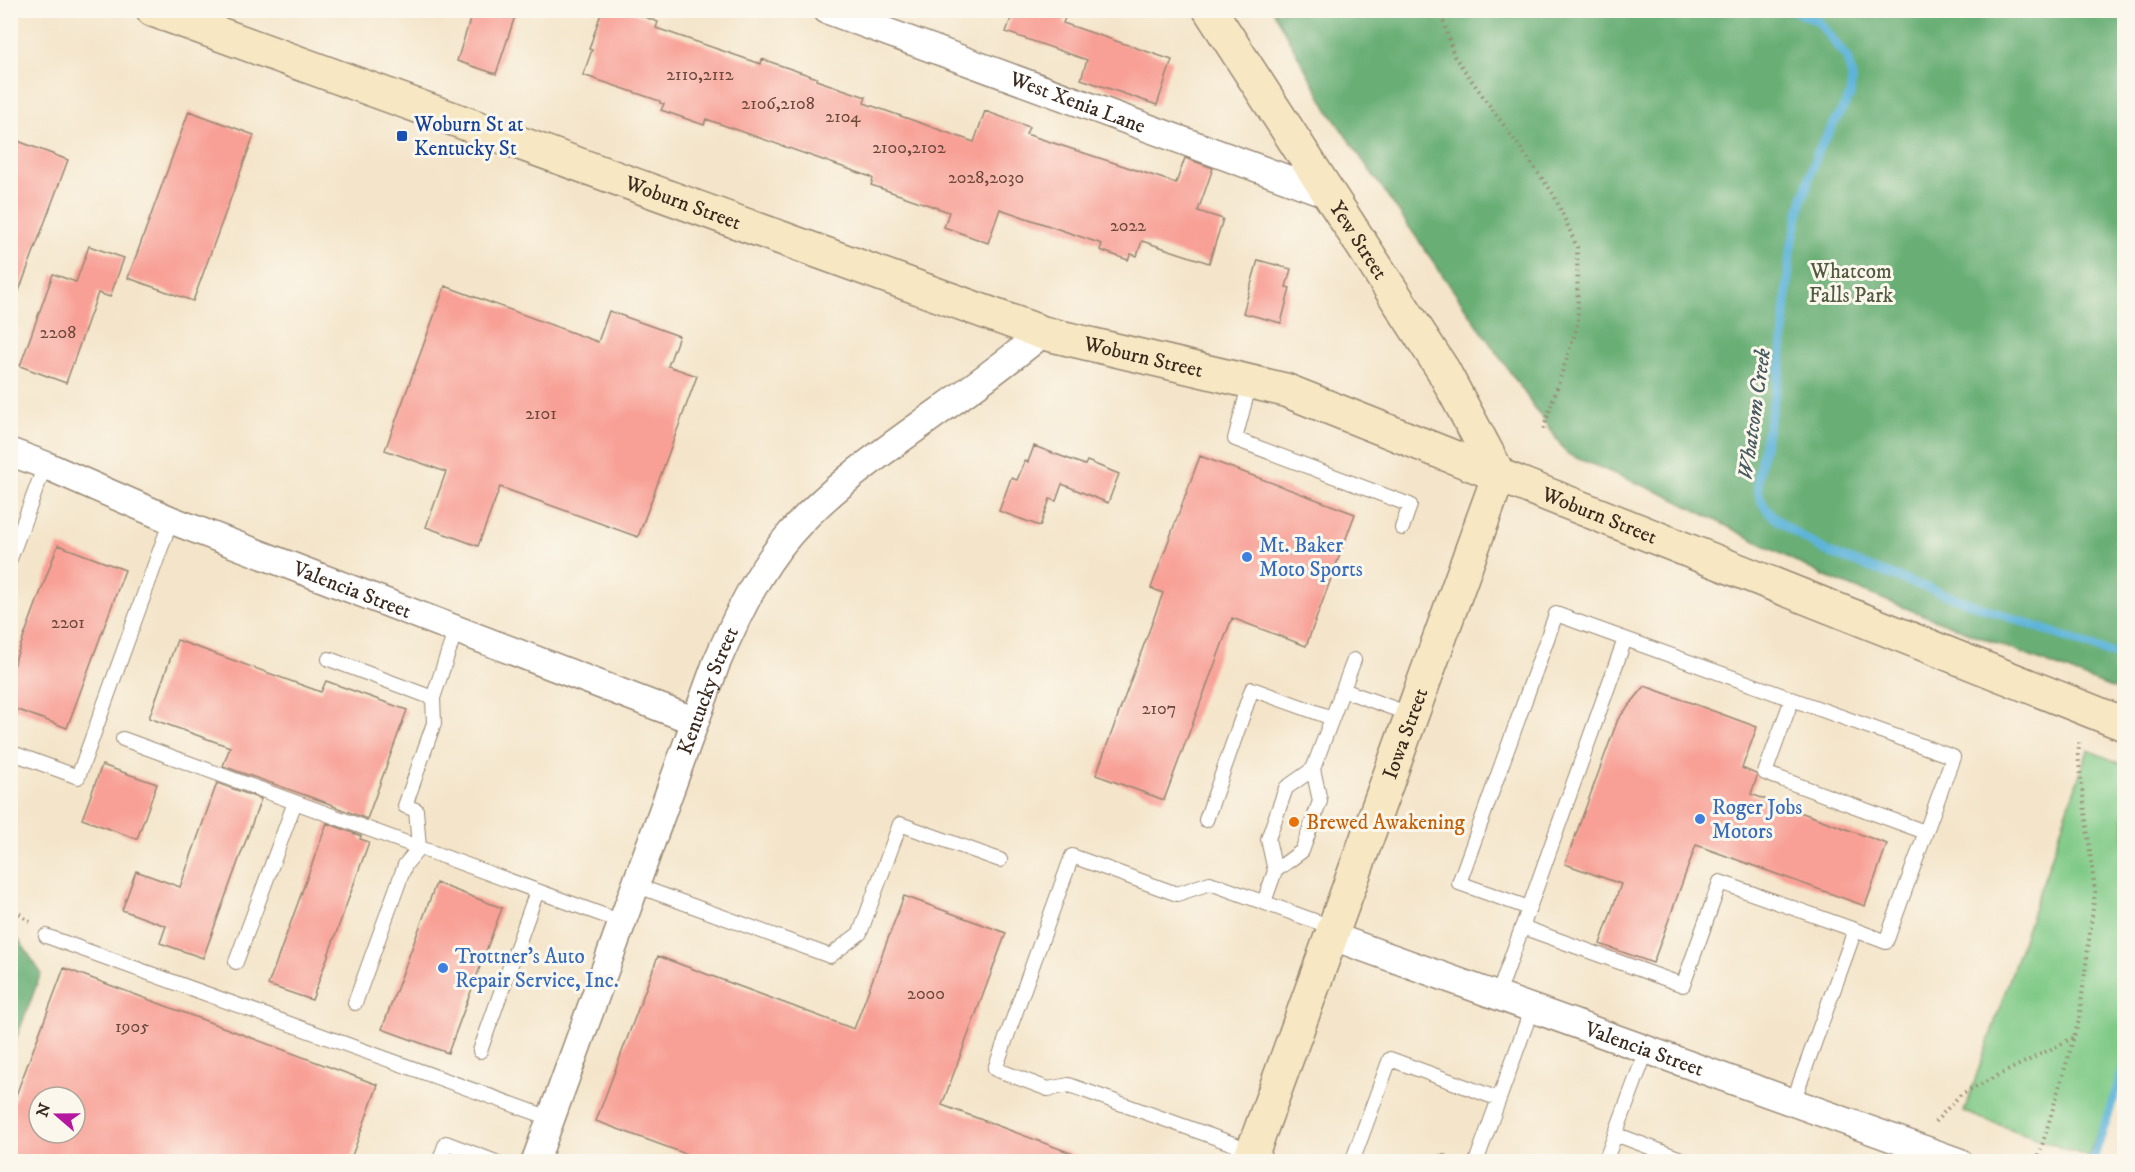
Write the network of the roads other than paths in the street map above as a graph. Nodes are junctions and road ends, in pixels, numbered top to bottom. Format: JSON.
{"nodes":[{"id":1,"x":153,"y":10,"type":"edge"},
{"id":2,"x":827,"y":10,"type":"edge"},
{"id":3,"x":1209,"y":10,"type":"edge"},
{"id":4,"x":1328,"y":194,"type":"junction"},
{"id":5,"x":1043,"y":333,"type":"junction"},
{"id":6,"x":1250,"y":381,"type":"junction"},
{"id":7,"x":10,"y":452,"type":"edge"},
{"id":8,"x":45,"y":465,"type":"junction"},
{"id":9,"x":1499,"y":475,"type":"junction"},
{"id":10,"x":171,"y":520,"type":"junction"},
{"id":11,"x":1402,"y":528,"type":"dead end"},
{"id":12,"x":10,"y":559,"type":"edge"},
{"id":13,"x":456,"y":630,"type":"junction"},
{"id":14,"x":1626,"y":639,"type":"junction"},
{"id":15,"x":329,"y":659,"type":"dead end"},
{"id":16,"x":1354,"y":660,"type":"dead end"},
{"id":17,"x":1343,"y":690,"type":"junction"},
{"id":18,"x":434,"y":698,"type":"junction"},
{"id":19,"x":1792,"y":699,"type":"junction"},
{"id":20,"x":1412,"y":715,"type":"junction"},
{"id":21,"x":1332,"y":718,"type":"junction"},
{"id":22,"x":695,"y":721,"type":"junction"},
{"id":23,"x":2116,"y":721,"type":"edge"},
{"id":24,"x":123,"y":739,"type":"dead end"},
{"id":25,"x":10,"y":752,"type":"edge"},
{"id":26,"x":1313,"y":769,"type":"junction"},
{"id":27,"x":295,"y":802,"type":"junction"},
{"id":28,"x":1206,"y":820,"type":"dead end"},
{"id":29,"x":1925,"y":832,"type":"junction"},
{"id":30,"x":419,"y":848,"type":"junction"},
{"id":31,"x":1000,"y":860,"type":"dead end"},
{"id":32,"x":1275,"y":871,"type":"junction"},
{"id":33,"x":635,"y":885,"type":"junction"},
{"id":34,"x":537,"y":891,"type":"junction"},
{"id":35,"x":1264,"y":902,"type":"junction"},
{"id":36,"x":1529,"y":908,"type":"junction"},
{"id":37,"x":622,"y":922,"type":"junction"},
{"id":38,"x":1522,"y":927,"type":"junction"},
{"id":39,"x":1854,"y":930,"type":"junction"},
{"id":40,"x":1333,"y":932,"type":"junction"},
{"id":41,"x":46,"y":936,"type":"dead end"},
{"id":42,"x":236,"y":962,"type":"dead end"},
{"id":43,"x":1498,"y":995,"type":"junction"},
{"id":44,"x":355,"y":1003,"type":"dead end"},
{"id":45,"x":1533,"y":1008,"type":"junction"},
{"id":46,"x":1647,"y":1049,"type":"junction"},
{"id":47,"x":480,"y":1051,"type":"dead end"},
{"id":48,"x":1499,"y":1099,"type":"junction"},
{"id":49,"x":1793,"y":1102,"type":"junction"},
{"id":50,"x":550,"y":1118,"type":"junction"},
{"id":51,"x":1615,"y":1134,"type":"junction"},
{"id":52,"x":1251,"y":1156,"type":"edge"},
{"id":53,"x":439,"y":1161,"type":"edge"},
{"id":54,"x":496,"y":1161,"type":"edge"},
{"id":55,"x":535,"y":1161,"type":"edge"},
{"id":56,"x":1352,"y":1161,"type":"edge"},
{"id":57,"x":1476,"y":1161,"type":"edge"},
{"id":58,"x":1605,"y":1161,"type":"edge"},
{"id":59,"x":1689,"y":1161,"type":"edge"},
{"id":60,"x":1959,"y":1161,"type":"edge"}],
"edges":[{"from":1,"to":5,"type":"main road","name":"Woburn Street"},
{"from":2,"to":4,"type":"street","name":"West Xenia Lane"},
{"from":3,"to":4,"type":"main road","name":"Yew Street"},
{"from":4,"to":9,"type":"main road","name":"Yew Street"},
{"from":5,"to":6,"type":"main road","name":"Woburn Street"},
{"from":5,"to":22,"type":"street","name":"Kentucky Street"},
{"from":6,"to":9,"type":"main road","name":"Woburn Street"},
{"from":6,"to":11,"type":"lane"},
{"from":7,"to":8,"type":"street","name":"Valencia Street"},
{"from":8,"to":10,"type":"street","name":"Valencia Street"},
{"from":8,"to":12,"type":"lane"},
{"from":9,"to":20,"type":"main road","name":"Iowa Street"},
{"from":9,"to":23,"type":"main road","name":"Woburn Street"},
{"from":10,"to":13,"type":"street","name":"Valencia Street"},
{"from":10,"to":25,"type":"lane"},
{"from":13,"to":18,"type":"lane"},
{"from":13,"to":22,"type":"street","name":"Valencia Street"},
{"from":14,"to":19,"type":"lane"},
{"from":14,"to":36,"type":"lane"},
{"from":14,"to":36,"type":"lane"},
{"from":15,"to":18,"type":"lane"},
{"from":16,"to":17,"type":"lane"},
{"from":17,"to":20,"type":"lane"},
{"from":17,"to":21,"type":"lane"},
{"from":18,"to":30,"type":"lane"},
{"from":19,"to":29,"type":"lane"},
{"from":19,"to":29,"type":"lane"},
{"from":20,"to":40,"type":"main road","name":"Iowa Street"},
{"from":21,"to":26,"type":"lane"},
{"from":21,"to":28,"type":"lane"},
{"from":22,"to":33,"type":"street","name":"Kentucky Street"},
{"from":24,"to":27,"type":"lane"},
{"from":26,"to":32,"type":"lane"},
{"from":26,"to":32,"type":"lane"},
{"from":27,"to":30,"type":"lane"},
{"from":27,"to":42,"type":"lane"},
{"from":29,"to":39,"type":"lane"},
{"from":30,"to":34,"type":"lane"},
{"from":30,"to":44,"type":"lane"},
{"from":31,"to":33,"type":"lane"},
{"from":32,"to":35,"type":"lane"},
{"from":33,"to":37,"type":"street","name":"Kentucky Street"},
{"from":34,"to":37,"type":"lane"},
{"from":34,"to":47,"type":"lane"},
{"from":35,"to":40,"type":"lane"},
{"from":35,"to":52,"type":"lane"},
{"from":36,"to":38,"type":"lane"},
{"from":37,"to":50,"type":"street","name":"Kentucky Street"},
{"from":38,"to":39,"type":"lane"},
{"from":38,"to":43,"type":"lane"},
{"from":39,"to":49,"type":"lane"},
{"from":40,"to":43,"type":"street","name":"Valencia Street"},
{"from":40,"to":52,"type":"main road","name":"Iowa Street"},
{"from":41,"to":50,"type":"lane"},
{"from":43,"to":45,"type":"street","name":"Valencia Street"},
{"from":45,"to":46,"type":"street","name":"Valencia Street"},
{"from":45,"to":48,"type":"lane"},
{"from":46,"to":49,"type":"street","name":"Valencia Street"},
{"from":46,"to":51,"type":"lane"},
{"from":48,"to":56,"type":"lane"},
{"from":48,"to":57,"type":"lane"},
{"from":49,"to":60,"type":"street","name":"Valencia Street"},
{"from":50,"to":55,"type":"street","name":"Kentucky Street"},
{"from":51,"to":58,"type":"lane"},
{"from":51,"to":59,"type":"lane"},
{"from":53,"to":54,"type":"lane"}]}
